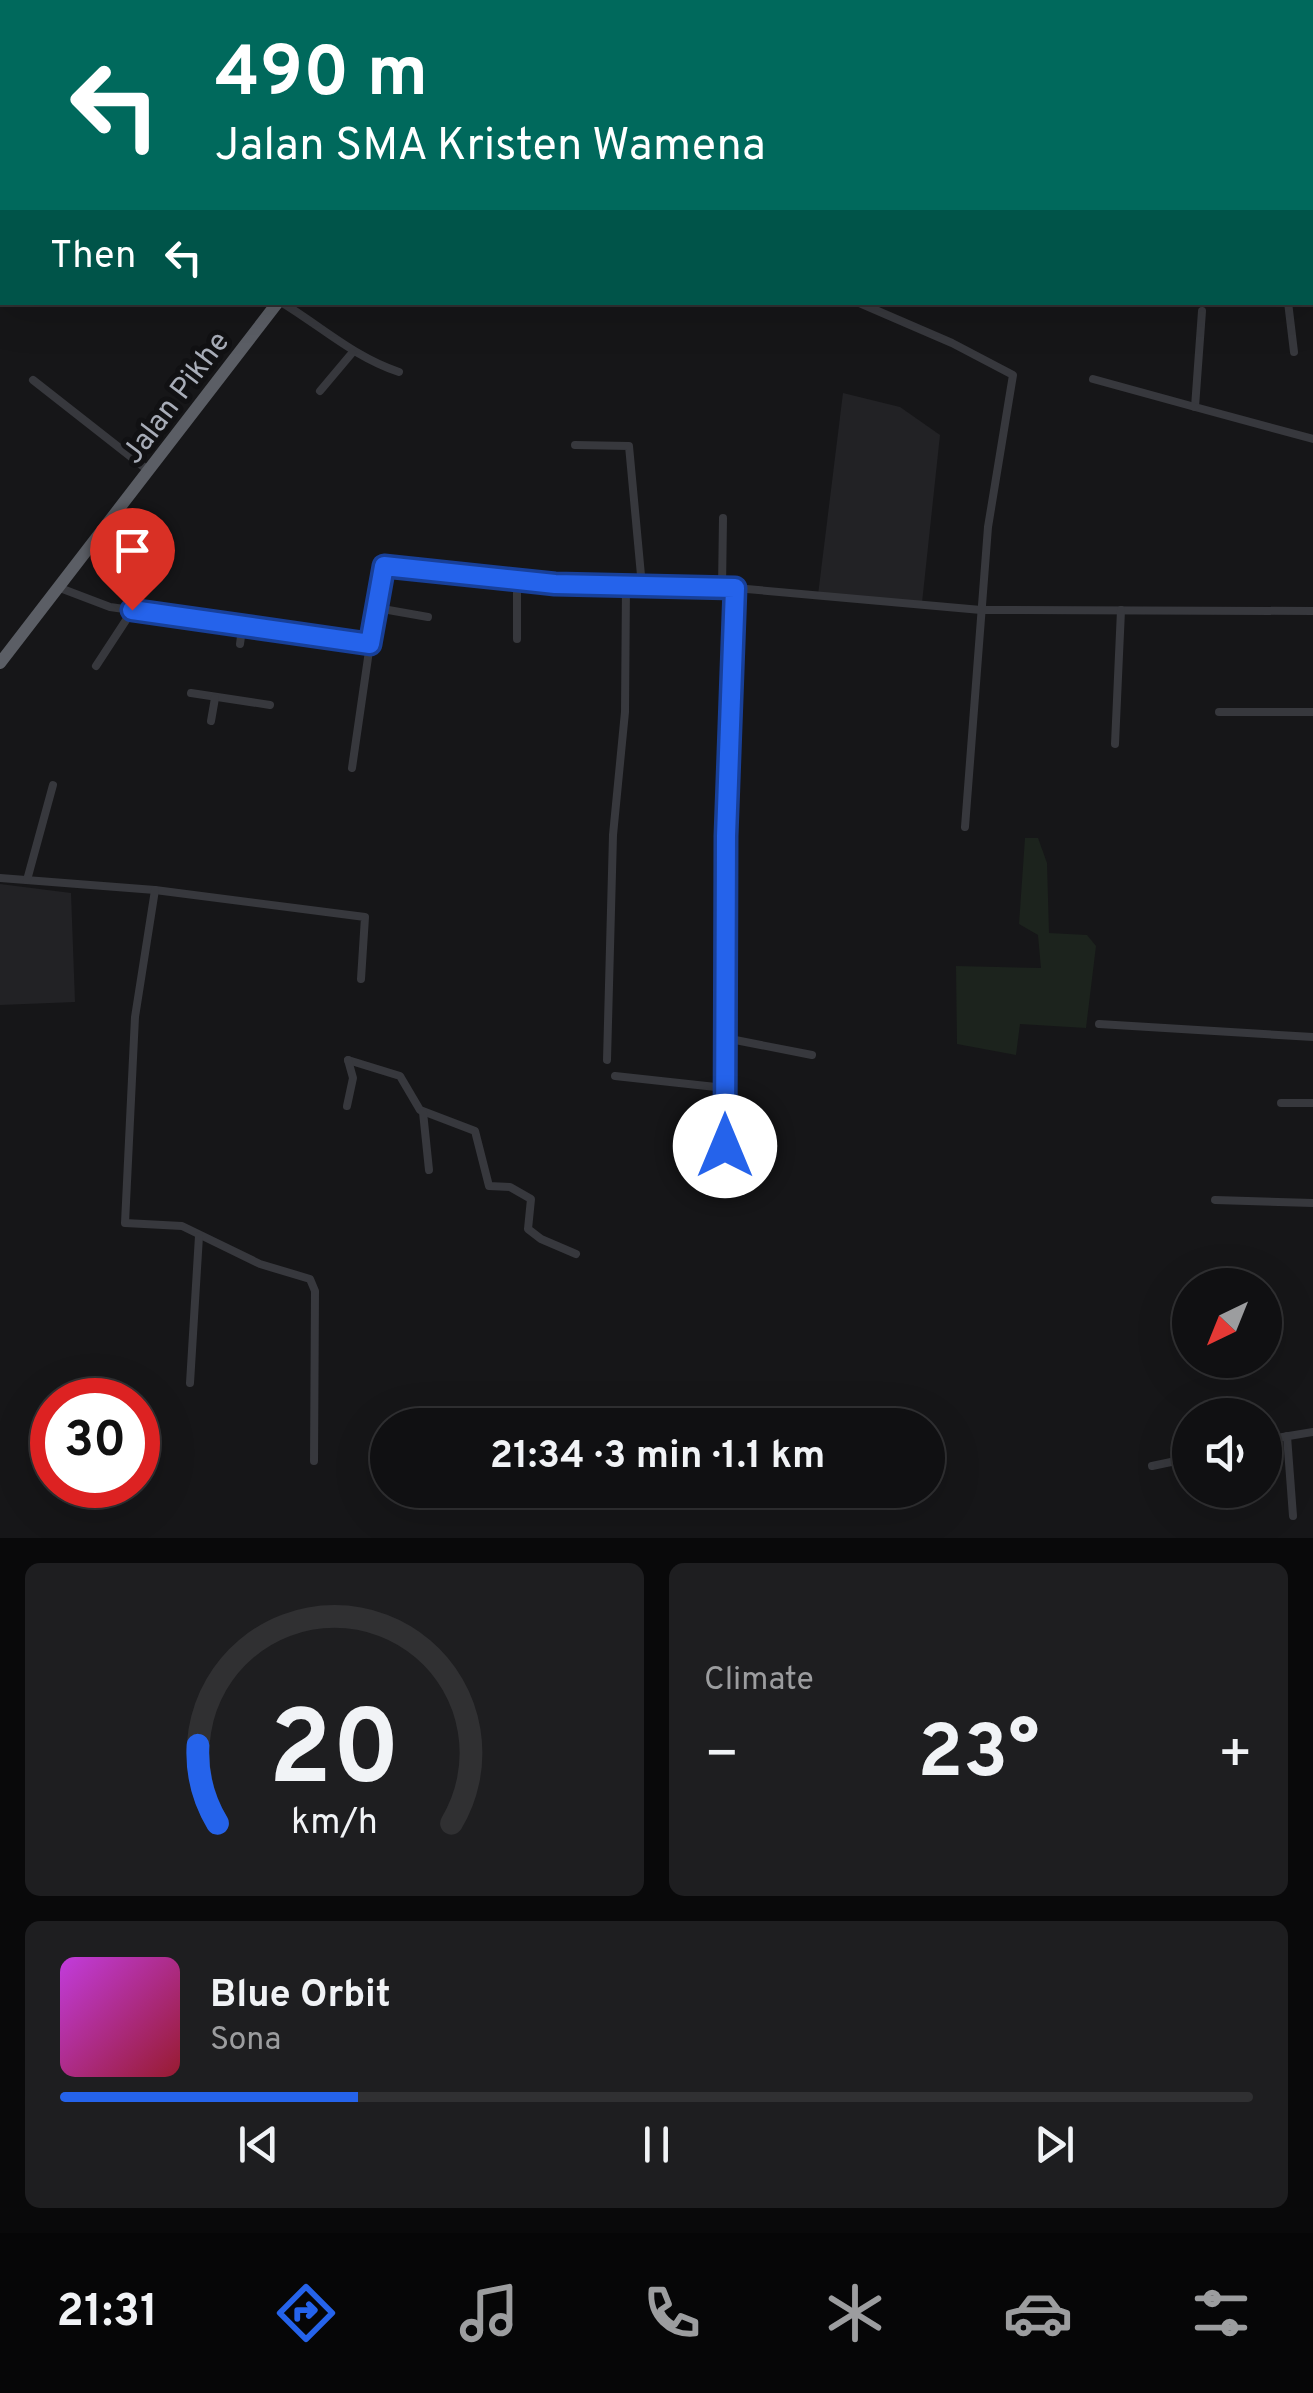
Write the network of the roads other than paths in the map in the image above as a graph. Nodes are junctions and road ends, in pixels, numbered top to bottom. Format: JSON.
{"nodes":[{"id":1,"x":278,"y":305,"type":"edge"},
{"id":2,"x":285,"y":305,"type":"edge"},
{"id":3,"x":864,"y":305,"type":"edge"},
{"id":4,"x":1288,"y":305,"type":"edge"},
{"id":5,"x":1202,"y":311,"type":"dead end"},
{"id":6,"x":1294,"y":352,"type":"dead end"},
{"id":7,"x":352,"y":353,"type":"junction"},
{"id":8,"x":400,"y":372,"type":"dead end"},
{"id":9,"x":1093,"y":379,"type":"dead end"},
{"id":10,"x":33,"y":380,"type":"dead end"},
{"id":11,"x":320,"y":391,"type":"dead end"},
{"id":12,"x":1195,"y":407,"type":"junction"},
{"id":13,"x":1313,"y":439,"type":"edge"},
{"id":14,"x":575,"y":445,"type":"dead end"},
{"id":15,"x":150,"y":472,"type":"junction"},
{"id":16,"x":723,"y":518,"type":"dead end"},
{"id":17,"x":517,"y":577,"type":"junction"},
{"id":18,"x":626,"y":585,"type":"junction"},
{"id":19,"x":642,"y":586,"type":"junction"},
{"id":20,"x":60,"y":588,"type":"junction"},
{"id":21,"x":722,"y":588,"type":"junction"},
{"id":22,"x":735,"y":588,"type":"junction"},
{"id":23,"x":377,"y":608,"type":"junction"},
{"id":24,"x":132,"y":610,"type":"junction"},
{"id":25,"x":982,"y":610,"type":"junction"},
{"id":26,"x":1121,"y":610,"type":"junction"},
{"id":27,"x":1313,"y":610,"type":"edge"},
{"id":28,"x":428,"y":617,"type":"dead end"},
{"id":29,"x":242,"y":628,"type":"junction"},
{"id":30,"x":517,"y":640,"type":"dead end"},
{"id":31,"x":240,"y":644,"type":"dead end"},
{"id":32,"x":370,"y":644,"type":"junction"},
{"id":33,"x":2,"y":657,"type":"edge"},
{"id":34,"x":96,"y":666,"type":"dead end"},
{"id":35,"x":191,"y":693,"type":"dead end"},
{"id":36,"x":214,"y":698,"type":"junction"},
{"id":37,"x":270,"y":706,"type":"dead end"},
{"id":38,"x":1219,"y":712,"type":"dead end"},
{"id":39,"x":1313,"y":712,"type":"edge"},
{"id":40,"x":211,"y":721,"type":"dead end"},
{"id":41,"x":1114,"y":744,"type":"dead end"},
{"id":42,"x":352,"y":768,"type":"dead end"},
{"id":43,"x":53,"y":785,"type":"dead end"},
{"id":44,"x":965,"y":827,"type":"dead end"},
{"id":45,"x":0,"y":878,"type":"edge"},
{"id":46,"x":27,"y":880,"type":"junction"},
{"id":47,"x":155,"y":890,"type":"junction"},
{"id":48,"x":361,"y":979,"type":"dead end"},
{"id":49,"x":1099,"y":1024,"type":"dead end"},
{"id":50,"x":1313,"y":1037,"type":"edge"},
{"id":51,"x":725,"y":1038,"type":"junction"},
{"id":52,"x":812,"y":1055,"type":"dead end"},
{"id":53,"x":607,"y":1060,"type":"dead end"},
{"id":54,"x":615,"y":1076,"type":"dead end"},
{"id":55,"x":725,"y":1088,"type":"junction"},
{"id":56,"x":1313,"y":1102,"type":"edge"},
{"id":57,"x":1281,"y":1103,"type":"dead end"},
{"id":58,"x":347,"y":1106,"type":"dead end"},
{"id":59,"x":424,"y":1112,"type":"junction"},
{"id":60,"x":725,"y":1146,"type":"dead end"},
{"id":61,"x":428,"y":1170,"type":"dead end"},
{"id":62,"x":1216,"y":1200,"type":"dead end"},
{"id":63,"x":1313,"y":1202,"type":"edge"},
{"id":64,"x":199,"y":1236,"type":"junction"},
{"id":65,"x":576,"y":1254,"type":"dead end"},
{"id":66,"x":190,"y":1383,"type":"dead end"},
{"id":67,"x":1313,"y":1432,"type":"edge"},
{"id":68,"x":1287,"y":1436,"type":"junction"},
{"id":69,"x":1282,"y":1437,"type":"edge"},
{"id":70,"x":314,"y":1460,"type":"dead end"},
{"id":71,"x":1172,"y":1462,"type":"edge"},
{"id":72,"x":1152,"y":1466,"type":"dead end"},
{"id":73,"x":1293,"y":1516,"type":"dead end"}],
"edges":[{"from":1,"to":15,"type":"highway","name":"Jalan Pikhe"},
{"from":2,"to":7,"type":"street"},
{"from":3,"to":25,"type":"street"},
{"from":4,"to":6,"type":"street"},
{"from":5,"to":12,"type":"street"},
{"from":7,"to":8,"type":"street"},
{"from":7,"to":11,"type":"street"},
{"from":9,"to":12,"type":"street"},
{"from":10,"to":15,"type":"street"},
{"from":12,"to":13,"type":"street"},
{"from":14,"to":19,"type":"street"},
{"from":15,"to":20,"type":"highway","name":"Jalan Pikhe"},
{"from":16,"to":21,"type":"street"},
{"from":17,"to":18,"type":"street"},
{"from":17,"to":23,"type":"street"},
{"from":17,"to":30,"type":"street"},
{"from":18,"to":19,"type":"street"},
{"from":18,"to":53,"type":"street"},
{"from":19,"to":21,"type":"street"},
{"from":20,"to":24,"type":"street"},
{"from":20,"to":33,"type":"highway","name":"Jalan Pikhe"},
{"from":21,"to":22,"type":"street"},
{"from":22,"to":25,"type":"street"},
{"from":22,"to":51,"type":"street"},
{"from":23,"to":28,"type":"street"},
{"from":23,"to":32,"type":"street"},
{"from":24,"to":29,"type":"street"},
{"from":24,"to":34,"type":"street"},
{"from":25,"to":26,"type":"street"},
{"from":25,"to":44,"type":"street"},
{"from":26,"to":27,"type":"street"},
{"from":26,"to":41,"type":"street"},
{"from":29,"to":31,"type":"street"},
{"from":29,"to":32,"type":"street"},
{"from":32,"to":42,"type":"street"},
{"from":35,"to":36,"type":"street"},
{"from":36,"to":37,"type":"street"},
{"from":36,"to":40,"type":"street"},
{"from":38,"to":39,"type":"street"},
{"from":43,"to":46,"type":"street"},
{"from":45,"to":46,"type":"street"},
{"from":46,"to":47,"type":"street"},
{"from":47,"to":48,"type":"street"},
{"from":47,"to":64,"type":"street"},
{"from":49,"to":50,"type":"street"},
{"from":51,"to":52,"type":"street"},
{"from":51,"to":55,"type":"street"},
{"from":54,"to":55,"type":"street"},
{"from":55,"to":60,"type":"street"},
{"from":56,"to":57,"type":"street"},
{"from":58,"to":59,"type":"street"},
{"from":59,"to":61,"type":"street"},
{"from":59,"to":65,"type":"street"},
{"from":62,"to":63,"type":"street"},
{"from":64,"to":66,"type":"street"},
{"from":64,"to":70,"type":"street"},
{"from":67,"to":68,"type":"street"},
{"from":68,"to":69,"type":"street"},
{"from":68,"to":73,"type":"street"},
{"from":71,"to":72,"type":"street"}]}
